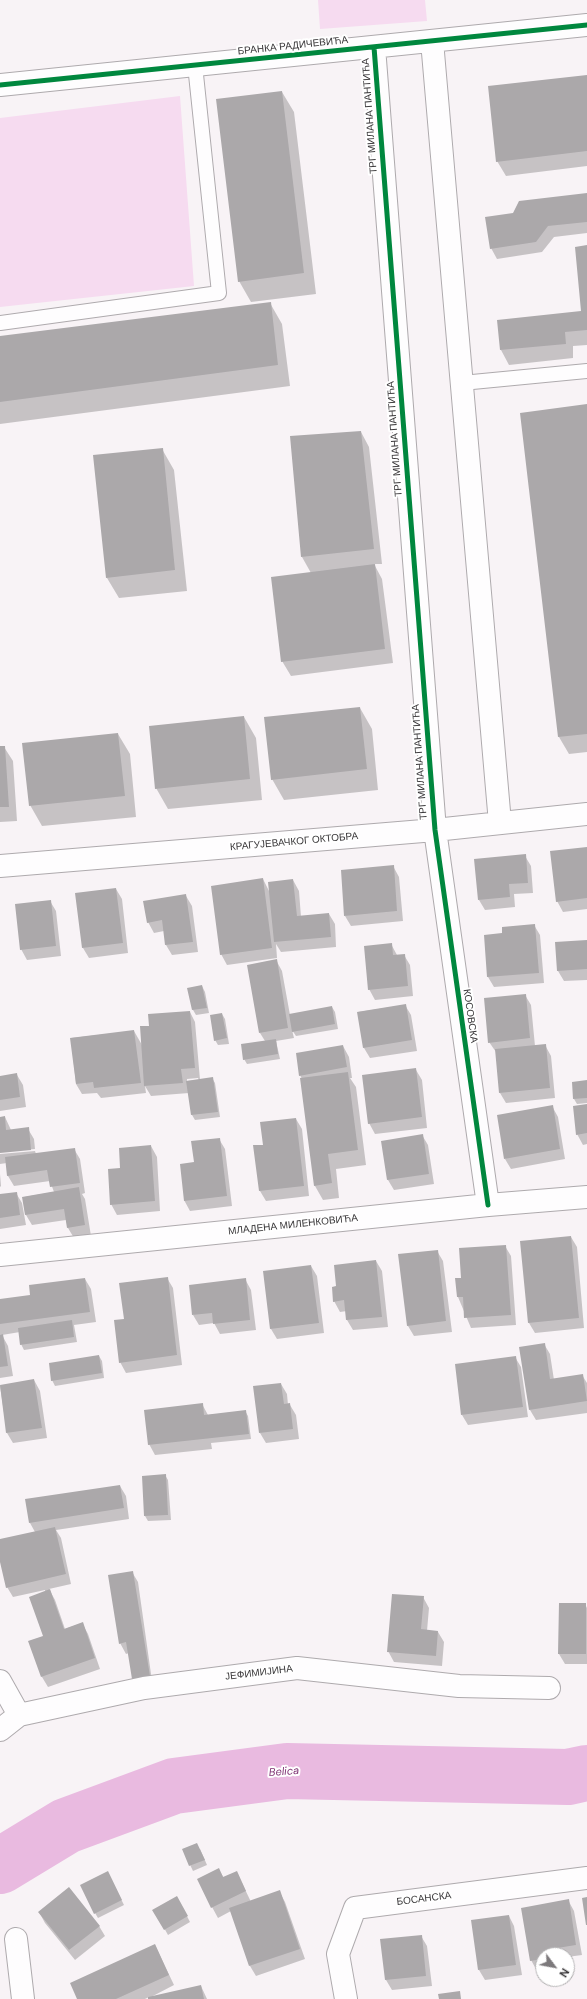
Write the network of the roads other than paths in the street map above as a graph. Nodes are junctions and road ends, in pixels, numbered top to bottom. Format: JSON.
{"nodes":[{"id":1,"x":587,"y":26,"type":"edge"},
{"id":2,"x":432,"y":41,"type":"junction"},
{"id":3,"x":374,"y":47,"type":"junction"},
{"id":4,"x":195,"y":65,"type":"junction"},
{"id":5,"x":0,"y":85,"type":"edge"},
{"id":6,"x":0,"y":323,"type":"edge"},
{"id":7,"x":587,"y":371,"type":"edge"},
{"id":8,"x":462,"y":383,"type":"junction"},
{"id":9,"x":587,"y":814,"type":"edge"},
{"id":10,"x":500,"y":823,"type":"junction"},
{"id":11,"x":435,"y":830,"type":"junction"},
{"id":12,"x":0,"y":866,"type":"edge"},
{"id":13,"x":587,"y":1197,"type":"edge"},
{"id":14,"x":488,"y":1205,"type":"junction"},
{"id":15,"x":0,"y":1255,"type":"edge"},
{"id":16,"x":0,"y":1681,"type":"edge"},
{"id":17,"x":549,"y":1688,"type":"dead end"},
{"id":18,"x":19,"y":1715,"type":"junction"},
{"id":19,"x":0,"y":1730,"type":"edge"},
{"id":20,"x":587,"y":1878,"type":"edge"},
{"id":21,"x":16,"y":1939,"type":"dead end"},
{"id":22,"x":23,"y":1999,"type":"edge"},
{"id":23,"x":346,"y":1999,"type":"edge"}],
"edges":[{"from":1,"to":2,"type":"street","name":"БРАНКА РАДИЧЕВИЋА"},
{"from":2,"to":3,"type":"street","name":"БРАНКА РАДИЧЕВИЋА"},
{"from":2,"to":8,"type":"street"},
{"from":3,"to":4,"type":"street","name":"БРАНКА РАДИЧЕВИЋА"},
{"from":3,"to":11,"type":"street","name":"ТРГ МИЛАНА ПАНТИЋА"},
{"from":4,"to":5,"type":"street","name":"БРАНКА РАДИЧЕВИЋА"},
{"from":4,"to":6,"type":"lane"},
{"from":7,"to":8,"type":"lane"},
{"from":8,"to":10,"type":"street"},
{"from":9,"to":10,"type":"street","name":"КРАГУЈЕВАЧКОГ ОКТОБРА"},
{"from":10,"to":11,"type":"street","name":"КРАГУЈЕВАЧКОГ ОКТОБРА"},
{"from":11,"to":12,"type":"street","name":"КРАГУЈЕВАЧКОГ ОКТОБРА"},
{"from":11,"to":14,"type":"street","name":"КОСОВСКА"},
{"from":13,"to":14,"type":"street","name":"МЛАДЕНА МИЛЕНКОВИЋА"},
{"from":14,"to":15,"type":"street","name":"МЛАДЕНА МИЛЕНКОВИЋА"},
{"from":16,"to":18,"type":"street"},
{"from":17,"to":18,"type":"street","name":"ЈЕФИМИЈИНА"},
{"from":18,"to":19,"type":"street","name":"ЈЕФИМИЈИНА"},
{"from":20,"to":23,"type":"street","name":"БОСАНСКА"},
{"from":21,"to":22,"type":"street"}]}
